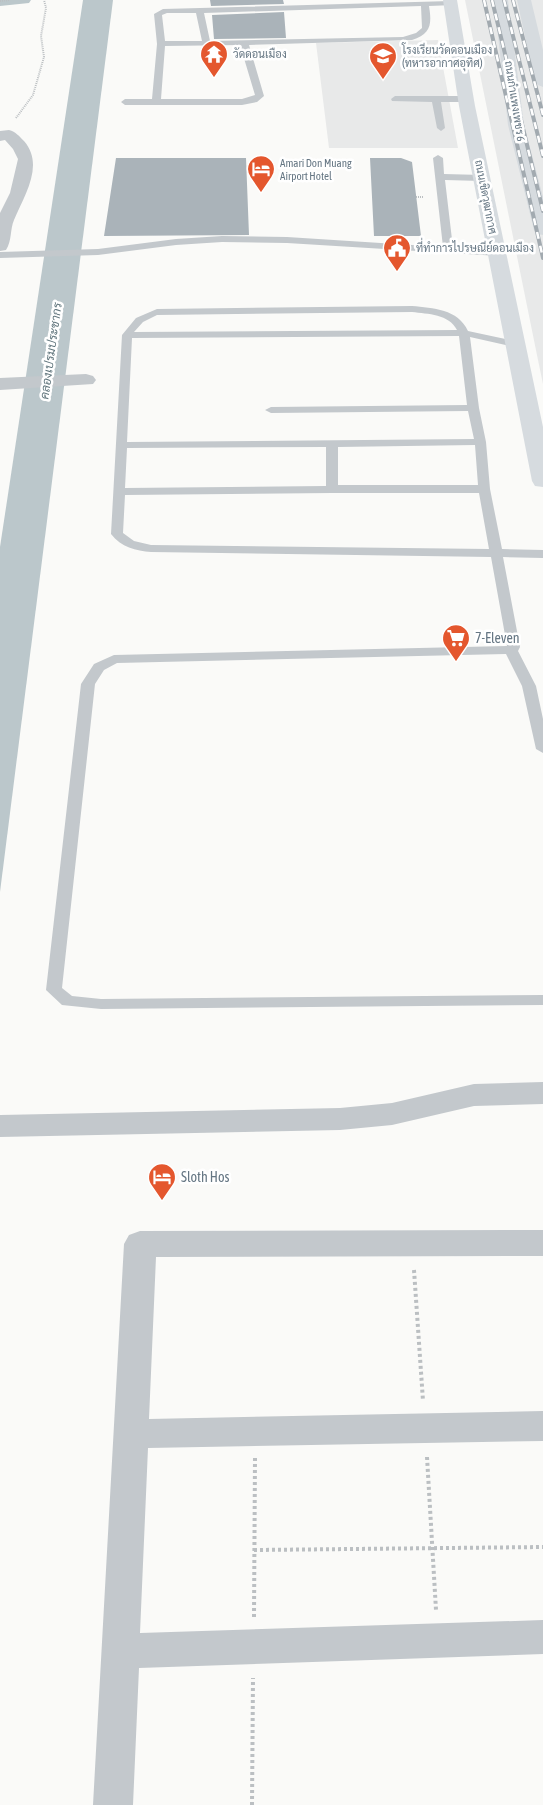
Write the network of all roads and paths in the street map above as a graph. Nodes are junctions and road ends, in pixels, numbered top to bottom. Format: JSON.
{"nodes":[{"id":1,"x":10,"y":0,"type":"edge"},
{"id":2,"x":44,"y":0,"type":"edge"},
{"id":3,"x":500,"y":0,"type":"edge"},
{"id":4,"x":524,"y":0,"type":"edge"},
{"id":5,"x":0,"y":1,"type":"edge"},
{"id":6,"x":406,"y":2,"type":"edge"},
{"id":7,"x":450,"y":2,"type":"edge"},
{"id":8,"x":346,"y":3,"type":"edge"},
{"id":9,"x":425,"y":4,"type":"junction"},
{"id":10,"x":200,"y":10,"type":"junction"},
{"id":11,"x":206,"y":43,"type":"junction"},
{"id":12,"x":244,"y":43,"type":"junction"},
{"id":13,"x":161,"y":44,"type":"junction"},
{"id":14,"x":543,"y":82,"type":"edge"},
{"id":15,"x":395,"y":99,"type":"dead end"},
{"id":16,"x":466,"y":99,"type":"junction"},
{"id":17,"x":436,"y":100,"type":"junction"},
{"id":18,"x":125,"y":102,"type":"dead end"},
{"id":19,"x":156,"y":102,"type":"junction"},
{"id":20,"x":441,"y":128,"type":"dead end"},
{"id":21,"x":5,"y":136,"type":"edge"},
{"id":22,"x":438,"y":158,"type":"dead end"},
{"id":23,"x":438,"y":177,"type":"junction"},
{"id":24,"x":482,"y":178,"type":"junction"},
{"id":25,"x":543,"y":230,"type":"edge"},
{"id":26,"x":0,"y":246,"type":"edge"},
{"id":27,"x":301,"y":249,"type":"dead end"},
{"id":28,"x":0,"y":255,"type":"edge"},
{"id":29,"x":449,"y":256,"type":"junction"},
{"id":30,"x":495,"y":262,"type":"junction"},
{"id":31,"x":464,"y":332,"type":"junction"},
{"id":32,"x":127,"y":335,"type":"junction"},
{"id":33,"x":515,"y":344,"type":"junction"},
{"id":34,"x":521,"y":366,"type":"junction"},
{"id":35,"x":543,"y":366,"type":"edge"},
{"id":36,"x":77,"y":380,"type":"dead end"},
{"id":37,"x":0,"y":384,"type":"edge"},
{"id":38,"x":473,"y":408,"type":"junction"},
{"id":39,"x":272,"y":410,"type":"dead end"},
{"id":40,"x":538,"y":431,"type":"edge"},
{"id":41,"x":480,"y":442,"type":"junction"},
{"id":42,"x":332,"y":444,"type":"junction"},
{"id":43,"x":120,"y":445,"type":"junction"},
{"id":44,"x":543,"y":481,"type":"edge"},
{"id":45,"x":484,"y":489,"type":"junction"},
{"id":46,"x":332,"y":490,"type":"junction"},
{"id":47,"x":118,"y":492,"type":"junction"},
{"id":48,"x":495,"y":553,"type":"junction"},
{"id":49,"x":543,"y":554,"type":"edge"},
{"id":50,"x":511,"y":650,"type":"junction"},
{"id":51,"x":543,"y":749,"type":"edge"},
{"id":52,"x":543,"y":1000,"type":"edge"},
{"id":53,"x":543,"y":1092,"type":"edge"},
{"id":54,"x":0,"y":1126,"type":"edge"},
{"id":55,"x":543,"y":1243,"type":"edge"},
{"id":56,"x":543,"y":1426,"type":"edge"},
{"id":57,"x":130,"y":1434,"type":"junction"},
{"id":58,"x":543,"y":1547,"type":"edge"},
{"id":59,"x":254,"y":1550,"type":"dead end"},
{"id":60,"x":543,"y":1637,"type":"edge"},
{"id":61,"x":119,"y":1651,"type":"junction"},
{"id":62,"x":113,"y":1805,"type":"edge"}],
"edges":[{"from":1,"to":5,"type":"path"},
{"from":2,"to":21,"type":"path"},
{"from":3,"to":25,"type":"main road","name":"ถนนกำแพงเพชร 6"},
{"from":4,"to":14,"type":"main road"},
{"from":6,"to":8,"type":"lane"},
{"from":6,"to":9,"type":"lane"},
{"from":7,"to":9,"type":"lane"},
{"from":7,"to":16,"type":"main road","name":"ถนนเชิดวุฒากาศ"},
{"from":8,"to":10,"type":"lane"},
{"from":9,"to":12,"type":"lane"},
{"from":10,"to":11,"type":"lane"},
{"from":10,"to":13,"type":"lane"},
{"from":11,"to":12,"type":"lane"},
{"from":11,"to":13,"type":"lane"},
{"from":12,"to":19,"type":"lane"},
{"from":13,"to":19,"type":"lane"},
{"from":15,"to":17,"type":"lane"},
{"from":16,"to":17,"type":"lane"},
{"from":16,"to":24,"type":"main road","name":"ถนนเชิดวุฒากาศ"},
{"from":17,"to":20,"type":"lane"},
{"from":18,"to":19,"type":"lane"},
{"from":21,"to":26,"type":"street"},
{"from":22,"to":23,"type":"lane"},
{"from":23,"to":24,"type":"lane"},
{"from":23,"to":29,"type":"lane"},
{"from":24,"to":30,"type":"main road","name":"ถนนเชิดวุฒากาศ"},
{"from":27,"to":29,"type":"lane"},
{"from":28,"to":29,"type":"lane"},
{"from":29,"to":30,"type":"lane"},
{"from":30,"to":33,"type":"main road","name":"ถนนเชิดวุฒากาศ"},
{"from":31,"to":32,"type":"lane"},
{"from":31,"to":32,"type":"lane"},
{"from":31,"to":33,"type":"lane"},
{"from":31,"to":38,"type":"lane"},
{"from":32,"to":43,"type":"lane"},
{"from":33,"to":34,"type":"main road","name":"ถนนเชิดวุฒากาศ"},
{"from":34,"to":35,"type":"main road"},
{"from":34,"to":40,"type":"main road","name":"ถนนเชิดวุฒากาศ"},
{"from":36,"to":37,"type":"street"},
{"from":38,"to":39,"type":"lane"},
{"from":38,"to":41,"type":"lane"},
{"from":40,"to":44,"type":"main road","name":"ถนนเชิดวุฒากาศ"},
{"from":41,"to":42,"type":"lane"},
{"from":41,"to":45,"type":"lane"},
{"from":42,"to":43,"type":"lane"},
{"from":42,"to":46,"type":"lane"},
{"from":43,"to":47,"type":"lane"},
{"from":45,"to":46,"type":"lane"},
{"from":45,"to":48,"type":"lane"},
{"from":46,"to":47,"type":"lane"},
{"from":47,"to":48,"type":"lane"},
{"from":48,"to":49,"type":"lane"},
{"from":48,"to":50,"type":"lane"},
{"from":50,"to":51,"type":"lane"},
{"from":50,"to":52,"type":"lane"},
{"from":53,"to":54,"type":"street"},
{"from":55,"to":57,"type":"street"},
{"from":56,"to":57,"type":"street"},
{"from":57,"to":61,"type":"street"},
{"from":58,"to":59,"type":"path"},
{"from":60,"to":61,"type":"street"},
{"from":61,"to":62,"type":"street"}]}
